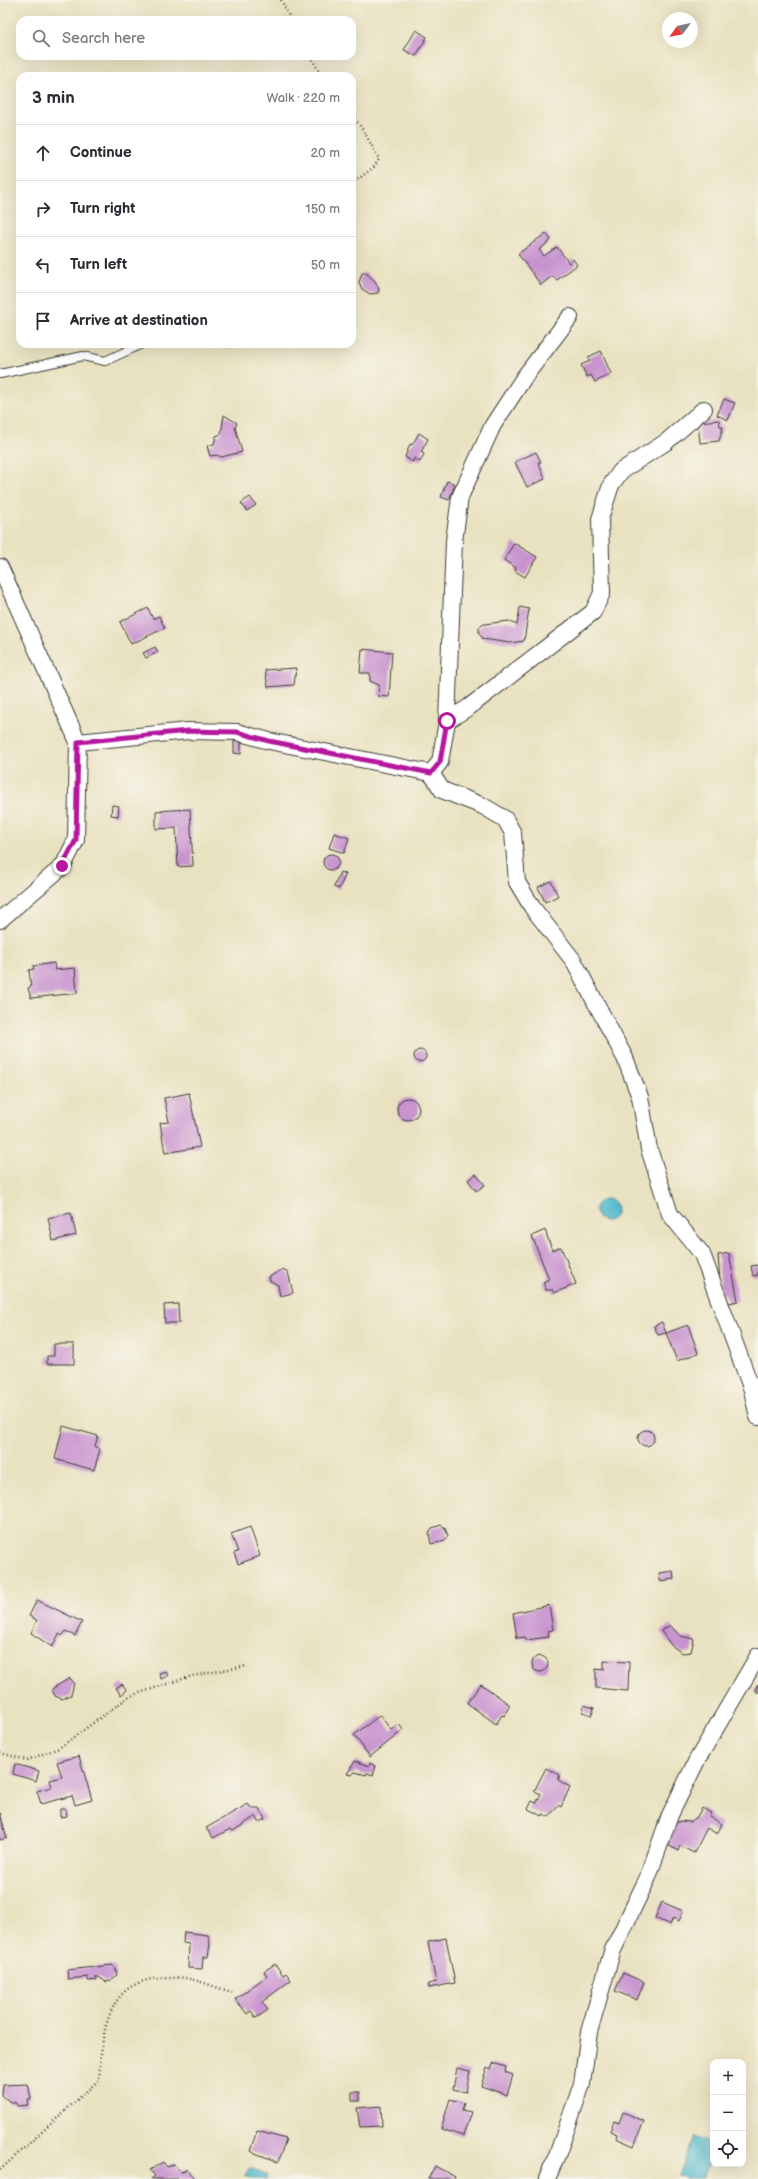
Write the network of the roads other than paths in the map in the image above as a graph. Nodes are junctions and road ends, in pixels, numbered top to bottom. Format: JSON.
{"nodes":[{"id":1,"x":570,"y":317,"type":"dead end"},
{"id":2,"x":133,"y":348,"type":"edge"},
{"id":3,"x":0,"y":374,"type":"edge"},
{"id":4,"x":704,"y":409,"type":"dead end"},
{"id":5,"x":0,"y":567,"type":"edge"},
{"id":6,"x":447,"y":721,"type":"junction"},
{"id":7,"x":78,"y":742,"type":"junction"},
{"id":8,"x":431,"y":773,"type":"junction"},
{"id":9,"x":0,"y":920,"type":"edge"},
{"id":10,"x":758,"y":1417,"type":"edge"},
{"id":11,"x":758,"y":1656,"type":"edge"},
{"id":12,"x":547,"y":2179,"type":"edge"}],
"edges":[{"from":1,"to":6,"type":"street"},
{"from":2,"to":3,"type":"lane"},
{"from":4,"to":6,"type":"street"},
{"from":5,"to":7,"type":"street"},
{"from":6,"to":8,"type":"street"},
{"from":7,"to":8,"type":"street"},
{"from":7,"to":9,"type":"street"},
{"from":8,"to":10,"type":"street"},
{"from":11,"to":12,"type":"street"}]}
